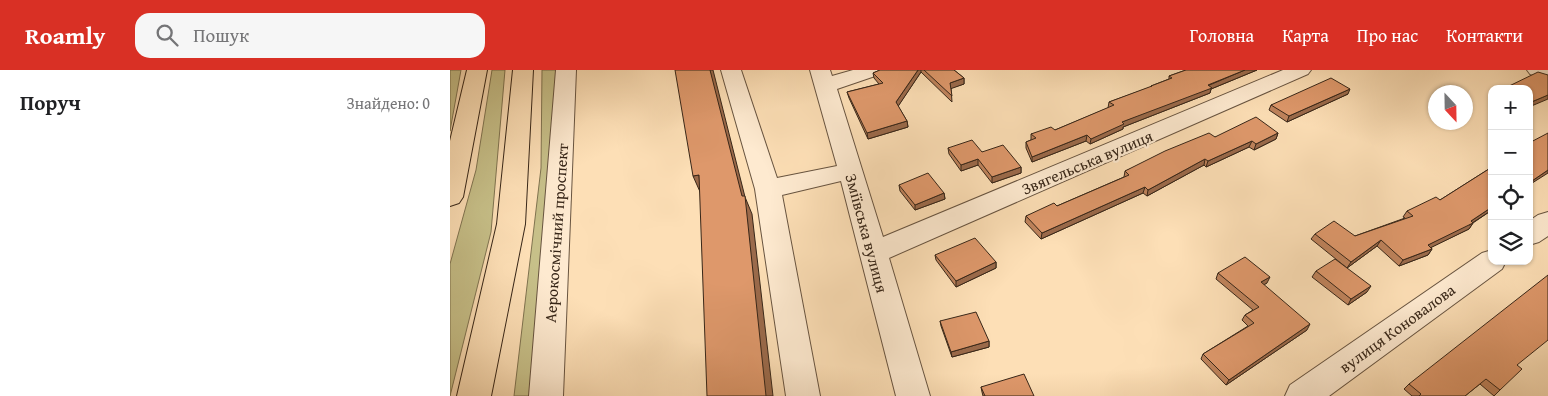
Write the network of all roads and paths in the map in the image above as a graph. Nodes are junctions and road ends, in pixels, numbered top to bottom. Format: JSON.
{"nodes":[{"id":1,"x":477,"y":70,"type":"edge"},
{"id":2,"x":523,"y":70,"type":"edge"},
{"id":3,"x":566,"y":70,"type":"edge"},
{"id":4,"x":731,"y":70,"type":"edge"},
{"id":5,"x":874,"y":70,"type":"edge"},
{"id":6,"x":1301,"y":70,"type":"edge"},
{"id":7,"x":1537,"y":70,"type":"edge"},
{"id":8,"x":1548,"y":75,"type":"edge"},
{"id":9,"x":822,"y":78,"type":"edge"},
{"id":10,"x":851,"y":170,"type":"junction"},
{"id":11,"x":768,"y":188,"type":"junction"},
{"id":12,"x":450,"y":198,"type":"edge"},
{"id":13,"x":1548,"y":222,"type":"edge"},
{"id":14,"x":1533,"y":232,"type":"edge"},
{"id":15,"x":873,"y":253,"type":"junction"},
{"id":16,"x":1488,"y":264,"type":"edge"},
{"id":17,"x":474,"y":396,"type":"edge"},
{"id":18,"x":546,"y":396,"type":"edge"},
{"id":19,"x":803,"y":396,"type":"edge"},
{"id":20,"x":913,"y":396,"type":"edge"},
{"id":21,"x":1302,"y":396,"type":"edge"}],
"edges":[{"from":1,"to":12,"type":"main road"},
{"from":2,"to":17,"type":"main road"},
{"from":3,"to":18,"type":"street","name":"Аерокосмічний проспект"},
{"from":4,"to":11,"type":"street"},
{"from":5,"to":9,"type":"street"},
{"from":6,"to":15,"type":"street","name":"Звягельська вулиця"},
{"from":7,"to":8,"type":"street"},
{"from":9,"to":10,"type":"street","name":"Зміївська вулиця"},
{"from":10,"to":11,"type":"street"},
{"from":10,"to":15,"type":"street","name":"Зміївська вулиця"},
{"from":11,"to":19,"type":"street"},
{"from":13,"to":14,"type":"street"},
{"from":15,"to":20,"type":"street","name":"Зміївська вулиця"},
{"from":16,"to":21,"type":"street","name":"вулиця Коновалова"}]}
